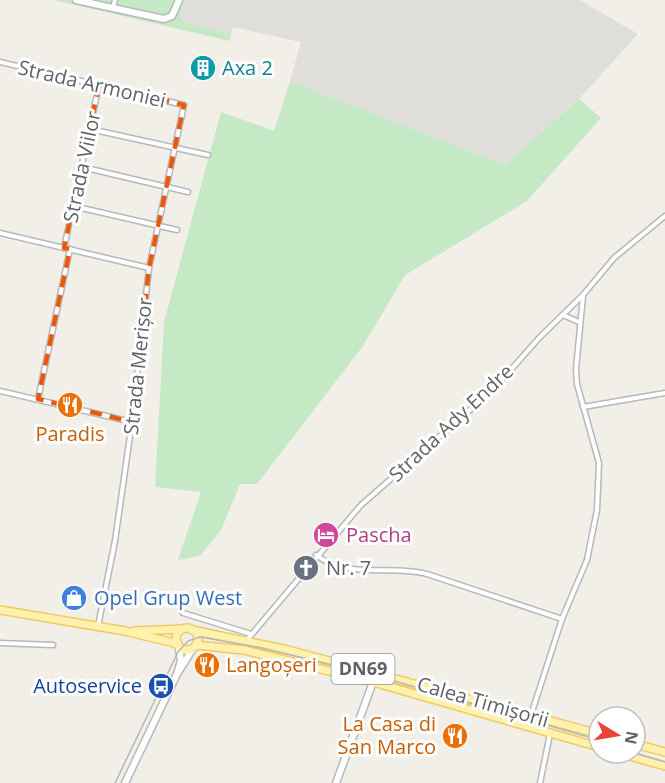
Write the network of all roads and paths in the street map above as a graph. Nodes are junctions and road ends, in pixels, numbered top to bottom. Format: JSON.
{"nodes":[{"id":1,"x":76,"y":0,"type":"edge"},
{"id":2,"x":115,"y":0,"type":"edge"},
{"id":3,"x":179,"y":0,"type":"edge"},
{"id":4,"x":113,"y":9,"type":"junction"},
{"id":5,"x":0,"y":62,"type":"edge"},
{"id":6,"x":99,"y":85,"type":"junction"},
{"id":7,"x":184,"y":105,"type":"joint"},
{"id":8,"x":90,"y":129,"type":"junction"},
{"id":9,"x":174,"y":148,"type":"junction"},
{"id":10,"x":208,"y":155,"type":"dead end"},
{"id":11,"x":82,"y":167,"type":"junction"},
{"id":12,"x":166,"y":187,"type":"junction"},
{"id":13,"x":188,"y":192,"type":"dead end"},
{"id":14,"x":74,"y":206,"type":"junction"},
{"id":15,"x":665,"y":216,"type":"edge"},
{"id":16,"x":158,"y":226,"type":"junction"},
{"id":17,"x":177,"y":230,"type":"dead end"},
{"id":18,"x":0,"y":233,"type":"edge"},
{"id":19,"x":64,"y":248,"type":"junction"},
{"id":20,"x":70,"y":249,"type":"junction"},
{"id":21,"x":149,"y":268,"type":"junction"},
{"id":22,"x":583,"y":295,"type":"junction"},
{"id":23,"x":562,"y":315,"type":"junction"},
{"id":24,"x":579,"y":321,"type":"junction"},
{"id":25,"x":0,"y":391,"type":"edge"},
{"id":26,"x":665,"y":393,"type":"edge"},
{"id":27,"x":38,"y":399,"type":"junction"},
{"id":28,"x":583,"y":407,"type":"junction"},
{"id":29,"x":132,"y":422,"type":"junction"},
{"id":30,"x":316,"y":555,"type":"junction"},
{"id":31,"x":0,"y":610,"type":"edge"},
{"id":32,"x":183,"y":612,"type":"dead end"},
{"id":33,"x":562,"y":619,"type":"junction"},
{"id":34,"x":98,"y":627,"type":"junction"},
{"id":35,"x":183,"y":629,"type":"junction"},
{"id":36,"x":192,"y":630,"type":"junction"},
{"id":37,"x":125,"y":631,"type":"junction"},
{"id":38,"x":249,"y":637,"type":"junction"},
{"id":39,"x":0,"y":643,"type":"edge"},
{"id":40,"x":178,"y":644,"type":"junction"},
{"id":41,"x":53,"y":645,"type":"dead end"},
{"id":42,"x":195,"y":646,"type":"junction"},
{"id":43,"x":177,"y":674,"type":"junction"},
{"id":44,"x":373,"y":682,"type":"junction"},
{"id":45,"x":531,"y":716,"type":"junction"},
{"id":46,"x":587,"y":731,"type":"edge"},
{"id":47,"x":550,"y":734,"type":"junction"},
{"id":48,"x":587,"y":744,"type":"edge"},
{"id":49,"x":647,"y":747,"type":"edge"},
{"id":50,"x":665,"y":752,"type":"edge"},
{"id":51,"x":647,"y":761,"type":"edge"},
{"id":52,"x":665,"y":766,"type":"edge"},
{"id":53,"x":125,"y":783,"type":"edge"},
{"id":54,"x":336,"y":783,"type":"edge"},
{"id":55,"x":540,"y":783,"type":"edge"}],
"edges":[{"from":1,"to":4,"type":"street"},
{"from":2,"to":4,"type":"street"},
{"from":3,"to":4,"type":"street"},
{"from":5,"to":6,"type":"street","name":"Strada Armoniei"},
{"from":6,"to":7,"type":"street","name":"Strada Armoniei"},
{"from":6,"to":8,"type":"street","name":"Strada Viilor"},
{"from":7,"to":9,"type":"street","name":"Strada Merișor"},
{"from":8,"to":9,"type":"street"},
{"from":8,"to":11,"type":"street","name":"Strada Viilor"},
{"from":9,"to":10,"type":"street"},
{"from":9,"to":12,"type":"street","name":"Strada Merișor"},
{"from":11,"to":12,"type":"street"},
{"from":11,"to":14,"type":"street","name":"Strada Viilor"},
{"from":12,"to":13,"type":"street"},
{"from":12,"to":16,"type":"street","name":"Strada Merișor"},
{"from":14,"to":16,"type":"street"},
{"from":14,"to":19,"type":"street","name":"Strada Viilor"},
{"from":15,"to":22,"type":"street","name":"Strada Ady Endre"},
{"from":16,"to":17,"type":"street"},
{"from":16,"to":21,"type":"street","name":"Strada Merișor"},
{"from":18,"to":19,"type":"street"},
{"from":19,"to":20,"type":"street"},
{"from":20,"to":21,"type":"street"},
{"from":20,"to":27,"type":"street","name":"Strada Viilor"},
{"from":21,"to":29,"type":"street","name":"Strada Merișor"},
{"from":22,"to":23,"type":"street","name":"Strada Ady Endre"},
{"from":22,"to":24,"type":"street"},
{"from":23,"to":24,"type":"street"},
{"from":23,"to":30,"type":"street","name":"Strada Ady Endre"},
{"from":24,"to":28,"type":"street"},
{"from":25,"to":27,"type":"street"},
{"from":26,"to":28,"type":"street"},
{"from":27,"to":29,"type":"street"},
{"from":28,"to":33,"type":"street"},
{"from":29,"to":34,"type":"street","name":"Strada Merișor"},
{"from":30,"to":33,"type":"street"},
{"from":30,"to":38,"type":"street","name":"Strada Ady Endre"},
{"from":31,"to":34,"type":"main road","number":"DN69"},
{"from":32,"to":38,"type":"street"},
{"from":33,"to":45,"type":"street"},
{"from":34,"to":37,"type":"main road","number":"DN69"},
{"from":35,"to":36,"type":"main road","number":"DN69"},
{"from":35,"to":37,"type":"main road","number":"DN69"},
{"from":35,"to":40,"type":"main road"},
{"from":36,"to":38,"type":"main road","name":"Calea Timișorii","number":"DN69"},
{"from":36,"to":42,"type":"main road"},
{"from":37,"to":40,"type":"main road","number":"DN69"},
{"from":38,"to":45,"type":"main road","name":"Calea Timișorii","number":"DN69"},
{"from":39,"to":41,"type":"street"},
{"from":40,"to":42,"type":"main road","number":"DN69"},
{"from":40,"to":43,"type":"street"},
{"from":42,"to":43,"type":"street"},
{"from":42,"to":44,"type":"main road","name":"Calea Timișorii","number":"DN69"},
{"from":43,"to":53,"type":"street"},
{"from":44,"to":47,"type":"main road","name":"Calea Timișorii","number":"DN69"},
{"from":44,"to":54,"type":"street"},
{"from":45,"to":46,"type":"main road","name":"Calea Timișorii","number":"DN69"},
{"from":47,"to":48,"type":"main road","name":"Calea Timișorii","number":"DN69"},
{"from":47,"to":55,"type":"street"},
{"from":49,"to":50,"type":"main road"},
{"from":51,"to":52,"type":"main road"}]}
